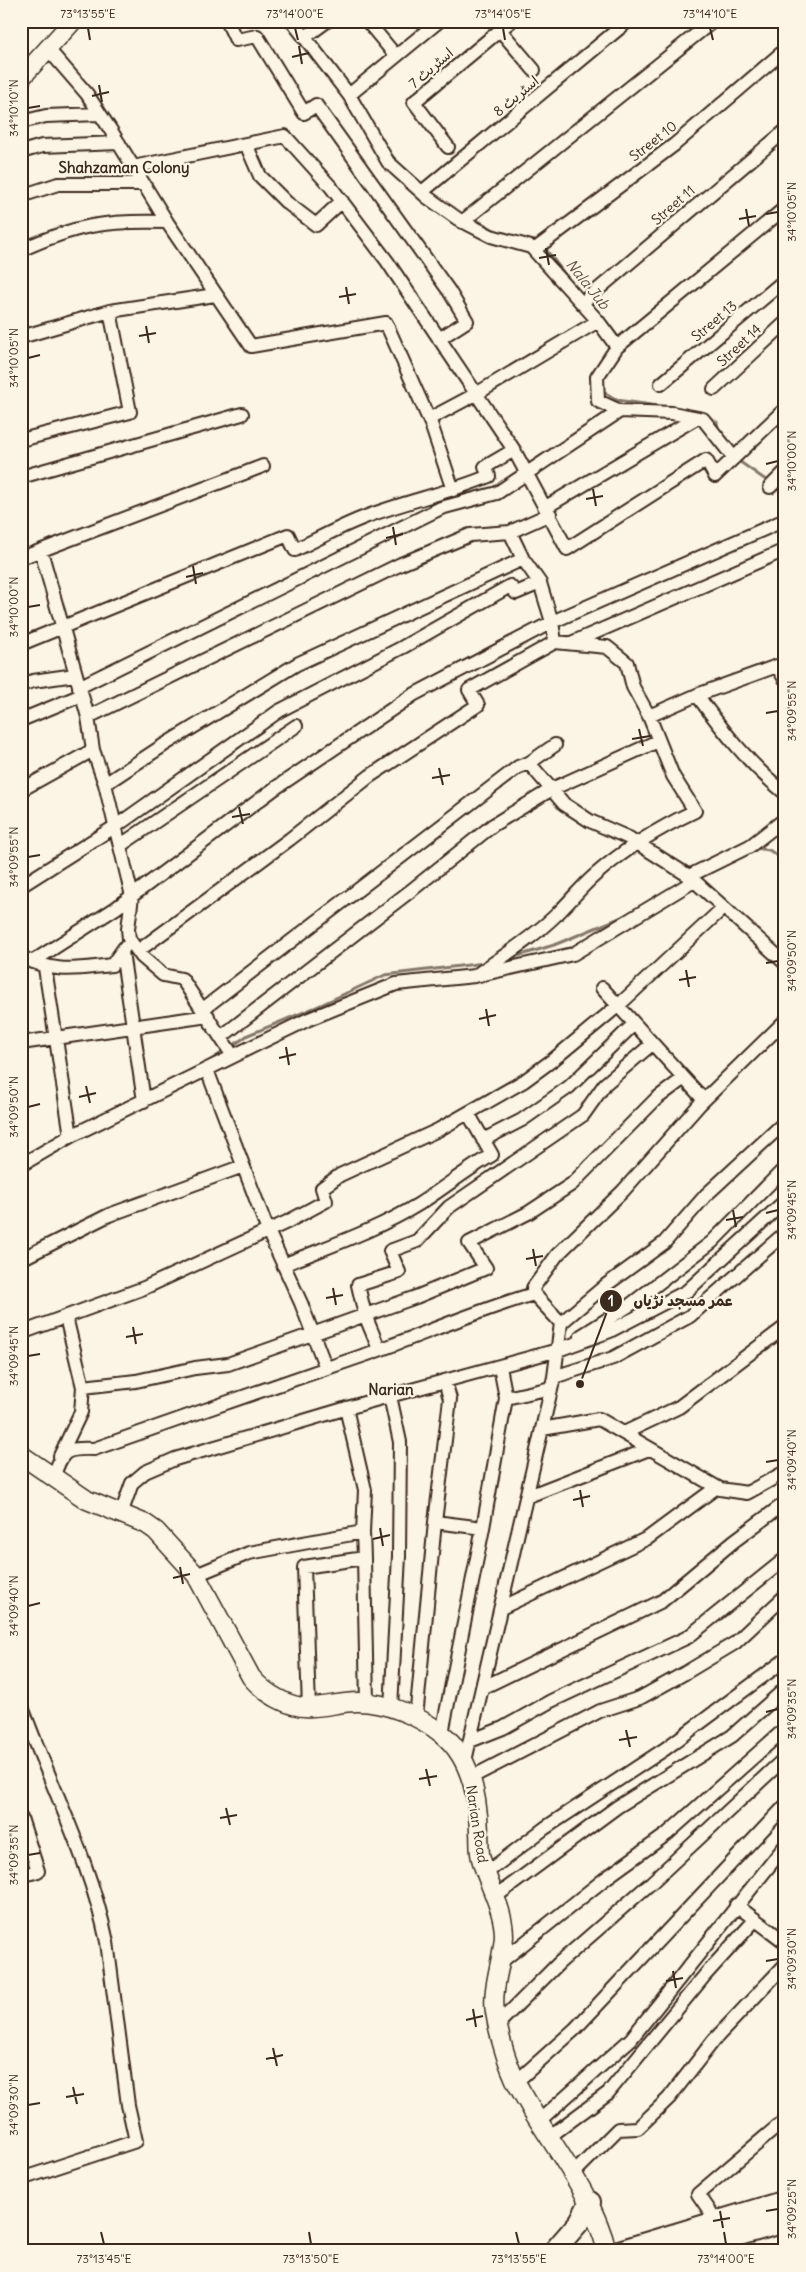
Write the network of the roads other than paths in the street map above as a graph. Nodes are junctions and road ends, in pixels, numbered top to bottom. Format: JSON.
{"nodes":[{"id":1,"x":73,"y":21,"type":"edge"},
{"id":2,"x":227,"y":21,"type":"edge"},
{"id":3,"x":292,"y":21,"type":"edge"},
{"id":4,"x":326,"y":21,"type":"edge"},
{"id":5,"x":367,"y":21,"type":"edge"},
{"id":6,"x":439,"y":21,"type":"edge"},
{"id":7,"x":511,"y":21,"type":"edge"},
{"id":8,"x":628,"y":21,"type":"edge"},
{"id":9,"x":713,"y":21,"type":"edge"},
{"id":10,"x":500,"y":30,"type":"junction"},
{"id":11,"x":304,"y":38,"type":"junction"},
{"id":12,"x":48,"y":49,"type":"junction"},
{"id":13,"x":785,"y":50,"type":"edge"},
{"id":14,"x":396,"y":56,"type":"junction"},
{"id":15,"x":24,"y":70,"type":"edge"},
{"id":16,"x":534,"y":70,"type":"dead end"},
{"id":17,"x":349,"y":95,"type":"junction"},
{"id":18,"x":100,"y":114,"type":"junction"},
{"id":19,"x":21,"y":122,"type":"edge"},
{"id":20,"x":785,"y":131,"type":"edge"},
{"id":21,"x":119,"y":143,"type":"junction"},
{"id":22,"x":246,"y":144,"type":"junction"},
{"id":23,"x":448,"y":146,"type":"dead end"},
{"id":24,"x":21,"y":152,"type":"edge"},
{"id":25,"x":133,"y":167,"type":"junction"},
{"id":26,"x":143,"y":184,"type":"junction"},
{"id":27,"x":422,"y":192,"type":"junction"},
{"id":28,"x":21,"y":196,"type":"edge"},
{"id":29,"x":342,"y":201,"type":"junction"},
{"id":30,"x":785,"y":208,"type":"edge"},
{"id":31,"x":167,"y":222,"type":"junction"},
{"id":32,"x":462,"y":222,"type":"junction"},
{"id":33,"x":21,"y":250,"type":"edge"},
{"id":34,"x":534,"y":250,"type":"junction"},
{"id":35,"x":785,"y":280,"type":"edge"},
{"id":36,"x":215,"y":295,"type":"junction"},
{"id":37,"x":582,"y":303,"type":"junction"},
{"id":38,"x":110,"y":311,"type":"junction"},
{"id":39,"x":598,"y":321,"type":"junction"},
{"id":40,"x":785,"y":324,"type":"edge"},
{"id":41,"x":21,"y":337,"type":"edge"},
{"id":42,"x":439,"y":339,"type":"junction"},
{"id":43,"x":617,"y":347,"type":"junction"},
{"id":44,"x":662,"y":384,"type":"dead end"},
{"id":45,"x":714,"y":389,"type":"dead end"},
{"id":46,"x":476,"y":394,"type":"junction"},
{"id":47,"x":785,"y":409,"type":"edge"},
{"id":48,"x":620,"y":411,"type":"junction"},
{"id":49,"x":242,"y":414,"type":"dead end"},
{"id":50,"x":696,"y":418,"type":"junction"},
{"id":51,"x":428,"y":419,"type":"junction"},
{"id":52,"x":21,"y":440,"type":"edge"},
{"id":53,"x":514,"y":450,"type":"junction"},
{"id":54,"x":734,"y":458,"type":"junction"},
{"id":55,"x":263,"y":466,"type":"dead end"},
{"id":56,"x":785,"y":472,"type":"edge"},
{"id":57,"x":528,"y":474,"type":"junction"},
{"id":58,"x":21,"y":477,"type":"edge"},
{"id":59,"x":770,"y":487,"type":"dead end"},
{"id":60,"x":453,"y":490,"type":"junction"},
{"id":61,"x":548,"y":510,"type":"junction"},
{"id":62,"x":785,"y":520,"type":"edge"},
{"id":63,"x":510,"y":532,"type":"junction"},
{"id":64,"x":785,"y":550,"type":"edge"},
{"id":65,"x":41,"y":551,"type":"junction"},
{"id":66,"x":21,"y":558,"type":"edge"},
{"id":67,"x":522,"y":558,"type":"junction"},
{"id":68,"x":540,"y":583,"type":"junction"},
{"id":69,"x":552,"y":622,"type":"junction"},
{"id":70,"x":63,"y":629,"type":"junction"},
{"id":71,"x":555,"y":642,"type":"junction"},
{"id":72,"x":21,"y":644,"type":"edge"},
{"id":73,"x":568,"y":644,"type":"junction"},
{"id":74,"x":785,"y":679,"type":"edge"},
{"id":75,"x":21,"y":685,"type":"edge"},
{"id":76,"x":79,"y":686,"type":"junction"},
{"id":77,"x":697,"y":695,"type":"junction"},
{"id":78,"x":649,"y":716,"type":"junction"},
{"id":79,"x":88,"y":717,"type":"junction"},
{"id":80,"x":21,"y":720,"type":"edge"},
{"id":81,"x":296,"y":726,"type":"dead end"},
{"id":82,"x":658,"y":741,"type":"junction"},
{"id":83,"x":555,"y":745,"type":"dead end"},
{"id":84,"x":93,"y":750,"type":"junction"},
{"id":85,"x":529,"y":763,"type":"junction"},
{"id":86,"x":105,"y":784,"type":"junction"},
{"id":87,"x":21,"y":790,"type":"edge"},
{"id":88,"x":552,"y":790,"type":"junction"},
{"id":89,"x":785,"y":793,"type":"edge"},
{"id":90,"x":785,"y":819,"type":"edge"},
{"id":91,"x":116,"y":826,"type":"junction"},
{"id":92,"x":638,"y":843,"type":"junction"},
{"id":93,"x":120,"y":845,"type":"junction"},
{"id":94,"x":691,"y":878,"type":"junction"},
{"id":95,"x":21,"y":886,"type":"edge"},
{"id":96,"x":132,"y":896,"type":"junction"},
{"id":97,"x":723,"y":908,"type":"junction"},
{"id":98,"x":129,"y":939,"type":"junction"},
{"id":99,"x":138,"y":951,"type":"junction"},
{"id":100,"x":122,"y":952,"type":"junction"},
{"id":101,"x":27,"y":960,"type":"edge"},
{"id":102,"x":785,"y":963,"type":"edge"},
{"id":103,"x":45,"y":968,"type":"junction"},
{"id":104,"x":475,"y":976,"type":"junction"},
{"id":105,"x":602,"y":988,"type":"dead end"},
{"id":106,"x":618,"y":1006,"type":"junction"},
{"id":107,"x":205,"y":1012,"type":"junction"},
{"id":108,"x":785,"y":1021,"type":"edge"},
{"id":109,"x":634,"y":1024,"type":"junction"},
{"id":110,"x":133,"y":1028,"type":"junction"},
{"id":111,"x":221,"y":1037,"type":"junction"},
{"id":112,"x":57,"y":1038,"type":"junction"},
{"id":113,"x":21,"y":1043,"type":"edge"},
{"id":114,"x":652,"y":1044,"type":"junction"},
{"id":115,"x":238,"y":1054,"type":"junction"},
{"id":116,"x":207,"y":1070,"type":"junction"},
{"id":117,"x":684,"y":1078,"type":"junction"},
{"id":118,"x":704,"y":1100,"type":"junction"},
{"id":119,"x":144,"y":1101,"type":"junction"},
{"id":120,"x":468,"y":1113,"type":"junction"},
{"id":121,"x":785,"y":1122,"type":"edge"},
{"id":122,"x":71,"y":1136,"type":"junction"},
{"id":123,"x":483,"y":1140,"type":"junction"},
{"id":124,"x":21,"y":1165,"type":"edge"},
{"id":125,"x":243,"y":1166,"type":"junction"},
{"id":126,"x":785,"y":1168,"type":"edge"},
{"id":127,"x":785,"y":1201,"type":"edge"},
{"id":128,"x":268,"y":1231,"type":"junction"},
{"id":129,"x":785,"y":1233,"type":"edge"},
{"id":130,"x":21,"y":1259,"type":"edge"},
{"id":131,"x":284,"y":1265,"type":"junction"},
{"id":132,"x":534,"y":1294,"type":"junction"},
{"id":133,"x":365,"y":1315,"type":"junction"},
{"id":134,"x":66,"y":1317,"type":"junction"},
{"id":135,"x":561,"y":1323,"type":"junction"},
{"id":136,"x":785,"y":1327,"type":"edge"},
{"id":137,"x":21,"y":1333,"type":"edge"},
{"id":138,"x":313,"y":1334,"type":"junction"},
{"id":139,"x":379,"y":1349,"type":"junction"},
{"id":140,"x":558,"y":1350,"type":"junction"},
{"id":141,"x":500,"y":1367,"type":"junction"},
{"id":142,"x":326,"y":1368,"type":"junction"},
{"id":143,"x":445,"y":1381,"type":"junction"},
{"id":144,"x":553,"y":1382,"type":"junction"},
{"id":145,"x":83,"y":1387,"type":"junction"},
{"id":146,"x":390,"y":1396,"type":"junction"},
{"id":147,"x":506,"y":1398,"type":"junction"},
{"id":148,"x":346,"y":1408,"type":"junction"},
{"id":149,"x":542,"y":1429,"type":"junction"},
{"id":150,"x":624,"y":1433,"type":"junction"},
{"id":151,"x":649,"y":1449,"type":"junction"},
{"id":152,"x":21,"y":1455,"type":"edge"},
{"id":153,"x":60,"y":1456,"type":"junction"},
{"id":154,"x":785,"y":1472,"type":"edge"},
{"id":155,"x":53,"y":1478,"type":"junction"},
{"id":156,"x":717,"y":1487,"type":"junction"},
{"id":157,"x":526,"y":1497,"type":"junction"},
{"id":158,"x":785,"y":1503,"type":"edge"},
{"id":159,"x":121,"y":1514,"type":"junction"},
{"id":160,"x":435,"y":1522,"type":"junction"},
{"id":161,"x":483,"y":1528,"type":"junction"},
{"id":162,"x":363,"y":1532,"type":"junction"},
{"id":163,"x":364,"y":1558,"type":"junction"},
{"id":164,"x":785,"y":1559,"type":"edge"},
{"id":165,"x":196,"y":1575,"type":"junction"},
{"id":166,"x":785,"y":1596,"type":"edge"},
{"id":167,"x":500,"y":1608,"type":"junction"},
{"id":168,"x":785,"y":1660,"type":"edge"},
{"id":169,"x":482,"y":1688,"type":"junction"},
{"id":170,"x":785,"y":1689,"type":"edge"},
{"id":171,"x":367,"y":1703,"type":"junction"},
{"id":172,"x":21,"y":1704,"type":"edge"},
{"id":173,"x":309,"y":1708,"type":"junction"},
{"id":174,"x":391,"y":1708,"type":"junction"},
{"id":175,"x":24,"y":1718,"type":"edge"},
{"id":176,"x":416,"y":1718,"type":"junction"},
{"id":177,"x":785,"y":1729,"type":"edge"},
{"id":178,"x":442,"y":1733,"type":"junction"},
{"id":179,"x":470,"y":1740,"type":"junction"},
{"id":180,"x":785,"y":1758,"type":"edge"},
{"id":181,"x":465,"y":1761,"type":"junction"},
{"id":182,"x":470,"y":1778,"type":"junction"},
{"id":183,"x":785,"y":1806,"type":"edge"},
{"id":184,"x":21,"y":1818,"type":"edge"},
{"id":185,"x":785,"y":1846,"type":"edge"},
{"id":186,"x":780,"y":1860,"type":"edge"},
{"id":187,"x":486,"y":1873,"type":"junction"},
{"id":188,"x":21,"y":1876,"type":"edge"},
{"id":189,"x":495,"y":1897,"type":"junction"},
{"id":190,"x":736,"y":1905,"type":"junction"},
{"id":191,"x":755,"y":1920,"type":"junction"},
{"id":192,"x":785,"y":1942,"type":"edge"},
{"id":193,"x":502,"y":1961,"type":"junction"},
{"id":194,"x":785,"y":1965,"type":"edge"},
{"id":195,"x":497,"y":2025,"type":"junction"},
{"id":196,"x":516,"y":2082,"type":"junction"},
{"id":197,"x":785,"y":2120,"type":"edge"},
{"id":198,"x":539,"y":2121,"type":"junction"},
{"id":199,"x":549,"y":2137,"type":"junction"},
{"id":200,"x":572,"y":2174,"type":"junction"},
{"id":201,"x":21,"y":2179,"type":"edge"},
{"id":202,"x":785,"y":2201,"type":"edge"},
{"id":203,"x":590,"y":2202,"type":"junction"},
{"id":204,"x":711,"y":2222,"type":"junction"},
{"id":205,"x":785,"y":2222,"type":"edge"},
{"id":206,"x":710,"y":2243,"type":"junction"},
{"id":207,"x":554,"y":2251,"type":"edge"},
{"id":208,"x":607,"y":2251,"type":"edge"},
{"id":209,"x":619,"y":2251,"type":"edge"},
{"id":210,"x":683,"y":2251,"type":"edge"}],
"edges":[{"from":1,"to":12,"type":"main road"},
{"from":2,"to":42,"type":"street"},
{"from":3,"to":11,"type":"street"},
{"from":4,"to":11,"type":"street"},
{"from":5,"to":14,"type":"street"},
{"from":6,"to":14,"type":"street"},
{"from":7,"to":10,"type":"street","name":"اسٹریٹ 7"},
{"from":8,"to":27,"type":"street","name":"اسٹریٹ 8"},
{"from":9,"to":32,"type":"street"},
{"from":10,"to":16,"type":"street"},
{"from":10,"to":23,"type":"street","name":"اسٹریٹ 7"},
{"from":11,"to":17,"type":"street"},
{"from":12,"to":15,"type":"main road"},
{"from":12,"to":18,"type":"street"},
{"from":13,"to":34,"type":"street","name":"Street 10"},
{"from":14,"to":17,"type":"street"},
{"from":17,"to":27,"type":"street"},
{"from":18,"to":19,"type":"street"},
{"from":18,"to":21,"type":"street"},
{"from":20,"to":37,"type":"street","name":"Street 11"},
{"from":21,"to":24,"type":"street"},
{"from":21,"to":25,"type":"street"},
{"from":22,"to":25,"type":"street"},
{"from":22,"to":29,"type":"street"},
{"from":22,"to":29,"type":"street"},
{"from":25,"to":26,"type":"street"},
{"from":26,"to":28,"type":"street"},
{"from":26,"to":31,"type":"street"},
{"from":27,"to":32,"type":"street"},
{"from":29,"to":42,"type":"street"},
{"from":30,"to":43,"type":"street"},
{"from":31,"to":33,"type":"street"},
{"from":31,"to":36,"type":"street"},
{"from":32,"to":34,"type":"street"},
{"from":34,"to":37,"type":"street"},
{"from":35,"to":44,"type":"street","name":"Street 13"},
{"from":36,"to":38,"type":"street"},
{"from":36,"to":51,"type":"street"},
{"from":37,"to":39,"type":"street"},
{"from":38,"to":41,"type":"street"},
{"from":38,"to":52,"type":"street"},
{"from":39,"to":43,"type":"street"},
{"from":39,"to":46,"type":"street"},
{"from":40,"to":45,"type":"street","name":"Street 14"},
{"from":42,"to":46,"type":"street"},
{"from":43,"to":48,"type":"street"},
{"from":46,"to":51,"type":"street"},
{"from":46,"to":53,"type":"street"},
{"from":47,"to":54,"type":"street"},
{"from":48,"to":50,"type":"street"},
{"from":48,"to":57,"type":"street"},
{"from":49,"to":58,"type":"street"},
{"from":50,"to":54,"type":"street"},
{"from":50,"to":61,"type":"street"},
{"from":51,"to":60,"type":"street"},
{"from":53,"to":57,"type":"street"},
{"from":53,"to":60,"type":"street"},
{"from":54,"to":61,"type":"street"},
{"from":55,"to":65,"type":"street"},
{"from":56,"to":59,"type":"street"},
{"from":57,"to":61,"type":"street"},
{"from":57,"to":76,"type":"street"},
{"from":60,"to":70,"type":"street"},
{"from":61,"to":63,"type":"street"},
{"from":62,"to":69,"type":"street"},
{"from":63,"to":67,"type":"street"},
{"from":63,"to":79,"type":"street"},
{"from":64,"to":73,"type":"street"},
{"from":65,"to":66,"type":"street"},
{"from":65,"to":70,"type":"street"},
{"from":67,"to":68,"type":"street"},
{"from":67,"to":86,"type":"street"},
{"from":68,"to":69,"type":"street"},
{"from":68,"to":91,"type":"street"},
{"from":69,"to":71,"type":"street"},
{"from":69,"to":96,"type":"street"},
{"from":70,"to":72,"type":"street"},
{"from":70,"to":76,"type":"street"},
{"from":71,"to":73,"type":"street"},
{"from":71,"to":99,"type":"street"},
{"from":73,"to":78,"type":"street"},
{"from":74,"to":77,"type":"street"},
{"from":75,"to":76,"type":"street"},
{"from":76,"to":79,"type":"street"},
{"from":76,"to":80,"type":"street"},
{"from":77,"to":78,"type":"street"},
{"from":77,"to":89,"type":"street"},
{"from":78,"to":82,"type":"street"},
{"from":79,"to":84,"type":"street"},
{"from":81,"to":93,"type":"street"},
{"from":82,"to":88,"type":"street"},
{"from":82,"to":92,"type":"street"},
{"from":83,"to":85,"type":"street"},
{"from":84,"to":86,"type":"street"},
{"from":84,"to":87,"type":"street"},
{"from":85,"to":88,"type":"street"},
{"from":85,"to":107,"type":"street"},
{"from":86,"to":91,"type":"street"},
{"from":88,"to":92,"type":"street"},
{"from":88,"to":111,"type":"street"},
{"from":90,"to":94,"type":"street"},
{"from":91,"to":93,"type":"street"},
{"from":91,"to":95,"type":"street"},
{"from":92,"to":94,"type":"street"},
{"from":92,"to":104,"type":"street"},
{"from":93,"to":96,"type":"street"},
{"from":94,"to":97,"type":"street"},
{"from":94,"to":104,"type":"street"},
{"from":96,"to":98,"type":"street"},
{"from":96,"to":101,"type":"street"},
{"from":97,"to":102,"type":"street"},
{"from":97,"to":106,"type":"street"},
{"from":98,"to":99,"type":"street"},
{"from":98,"to":100,"type":"street"},
{"from":99,"to":107,"type":"street"},
{"from":100,"to":103,"type":"street"},
{"from":100,"to":110,"type":"street"},
{"from":101,"to":103,"type":"street"},
{"from":103,"to":112,"type":"street"},
{"from":104,"to":115,"type":"street"},
{"from":105,"to":106,"type":"street"},
{"from":106,"to":109,"type":"street"},
{"from":106,"to":120,"type":"street"},
{"from":107,"to":110,"type":"street"},
{"from":107,"to":111,"type":"street"},
{"from":108,"to":118,"type":"street"},
{"from":109,"to":114,"type":"street"},
{"from":109,"to":123,"type":"street"},
{"from":110,"to":112,"type":"street"},
{"from":110,"to":119,"type":"street"},
{"from":111,"to":115,"type":"street"},
{"from":112,"to":113,"type":"street"},
{"from":112,"to":122,"type":"street"},
{"from":114,"to":117,"type":"street"},
{"from":114,"to":133,"type":"street"},
{"from":115,"to":116,"type":"street"},
{"from":116,"to":119,"type":"street"},
{"from":116,"to":125,"type":"street"},
{"from":117,"to":118,"type":"street"},
{"from":117,"to":133,"type":"street"},
{"from":118,"to":132,"type":"street"},
{"from":119,"to":122,"type":"street"},
{"from":120,"to":123,"type":"street"},
{"from":120,"to":128,"type":"street"},
{"from":121,"to":135,"type":"street"},
{"from":122,"to":124,"type":"street"},
{"from":123,"to":131,"type":"street"},
{"from":125,"to":128,"type":"street"},
{"from":125,"to":130,"type":"street"},
{"from":126,"to":140,"type":"street"},
{"from":127,"to":140,"type":"street"},
{"from":128,"to":131,"type":"street"},
{"from":128,"to":134,"type":"street"},
{"from":129,"to":144,"type":"street"},
{"from":131,"to":138,"type":"street"},
{"from":132,"to":135,"type":"street"},
{"from":132,"to":139,"type":"street"},
{"from":133,"to":138,"type":"street"},
{"from":133,"to":139,"type":"street"},
{"from":134,"to":137,"type":"street"},
{"from":134,"to":145,"type":"street"},
{"from":135,"to":140,"type":"street"},
{"from":136,"to":150,"type":"street"},
{"from":138,"to":142,"type":"street"},
{"from":138,"to":145,"type":"street"},
{"from":139,"to":142,"type":"street"},
{"from":140,"to":141,"type":"street"},
{"from":140,"to":144,"type":"street"},
{"from":141,"to":143,"type":"street"},
{"from":141,"to":147,"type":"street"},
{"from":142,"to":153,"type":"street"},
{"from":143,"to":146,"type":"street"},
{"from":143,"to":160,"type":"street"},
{"from":144,"to":147,"type":"street"},
{"from":144,"to":149,"type":"street"},
{"from":145,"to":153,"type":"street"},
{"from":146,"to":148,"type":"street"},
{"from":146,"to":174,"type":"street"},
{"from":147,"to":161,"type":"street"},
{"from":148,"to":159,"type":"street"},
{"from":148,"to":162,"type":"street"},
{"from":149,"to":150,"type":"street"},
{"from":149,"to":157,"type":"street"},
{"from":150,"to":151,"type":"street"},
{"from":151,"to":156,"type":"street"},
{"from":151,"to":157,"type":"street"},
{"from":152,"to":155,"type":"main road","name":"Narian Road"},
{"from":153,"to":155,"type":"street"},
{"from":154,"to":156,"type":"street"},
{"from":155,"to":159,"type":"main road","name":"Narian Road"},
{"from":156,"to":167,"type":"street"},
{"from":157,"to":167,"type":"street"},
{"from":158,"to":169,"type":"street"},
{"from":159,"to":165,"type":"main road","name":"Narian Road"},
{"from":160,"to":161,"type":"street"},
{"from":160,"to":176,"type":"street"},
{"from":161,"to":178,"type":"street"},
{"from":162,"to":163,"type":"street"},
{"from":162,"to":165,"type":"street"},
{"from":163,"to":171,"type":"street"},
{"from":163,"to":173,"type":"street"},
{"from":164,"to":179,"type":"street"},
{"from":165,"to":173,"type":"main road","name":"Narian Road"},
{"from":166,"to":182,"type":"street"},
{"from":167,"to":169,"type":"street"},
{"from":168,"to":187,"type":"street"},
{"from":169,"to":179,"type":"street"},
{"from":170,"to":189,"type":"street"},
{"from":171,"to":173,"type":"main road","name":"Narian Road"},
{"from":171,"to":174,"type":"main road","name":"Narian Road"},
{"from":172,"to":175,"type":"street"},
{"from":174,"to":176,"type":"main road","name":"Narian Road"},
{"from":175,"to":201,"type":"street"},
{"from":176,"to":178,"type":"main road","name":"Narian Road"},
{"from":177,"to":193,"type":"street"},
{"from":178,"to":181,"type":"main road","name":"Narian Road"},
{"from":179,"to":181,"type":"street"},
{"from":180,"to":195,"type":"street"},
{"from":181,"to":182,"type":"main road","name":"Narian Road"},
{"from":182,"to":187,"type":"main road","name":"Narian Road"},
{"from":183,"to":196,"type":"street"},
{"from":184,"to":188,"type":"street"},
{"from":185,"to":186,"type":"street"},
{"from":186,"to":190,"type":"street"},
{"from":187,"to":189,"type":"main road","name":"Narian Road"},
{"from":189,"to":193,"type":"main road","name":"Narian Road"},
{"from":190,"to":191,"type":"street"},
{"from":190,"to":198,"type":"street"},
{"from":191,"to":192,"type":"street"},
{"from":191,"to":199,"type":"street"},
{"from":193,"to":195,"type":"main road","name":"Narian Road"},
{"from":194,"to":200,"type":"street"},
{"from":195,"to":196,"type":"main road","name":"Narian Road"},
{"from":196,"to":198,"type":"main road","name":"Narian Road"},
{"from":197,"to":204,"type":"street"},
{"from":198,"to":199,"type":"main road","name":"Narian Road"},
{"from":199,"to":200,"type":"main road","name":"Narian Road"},
{"from":200,"to":203,"type":"main road","name":"Narian Road"},
{"from":202,"to":204,"type":"main road"},
{"from":203,"to":207,"type":"main road"},
{"from":203,"to":208,"type":"main road","name":"Narian Road"},
{"from":204,"to":206,"type":"main road"},
{"from":204,"to":209,"type":"main road"},
{"from":205,"to":206,"type":"main road"},
{"from":206,"to":210,"type":"main road"}]}
